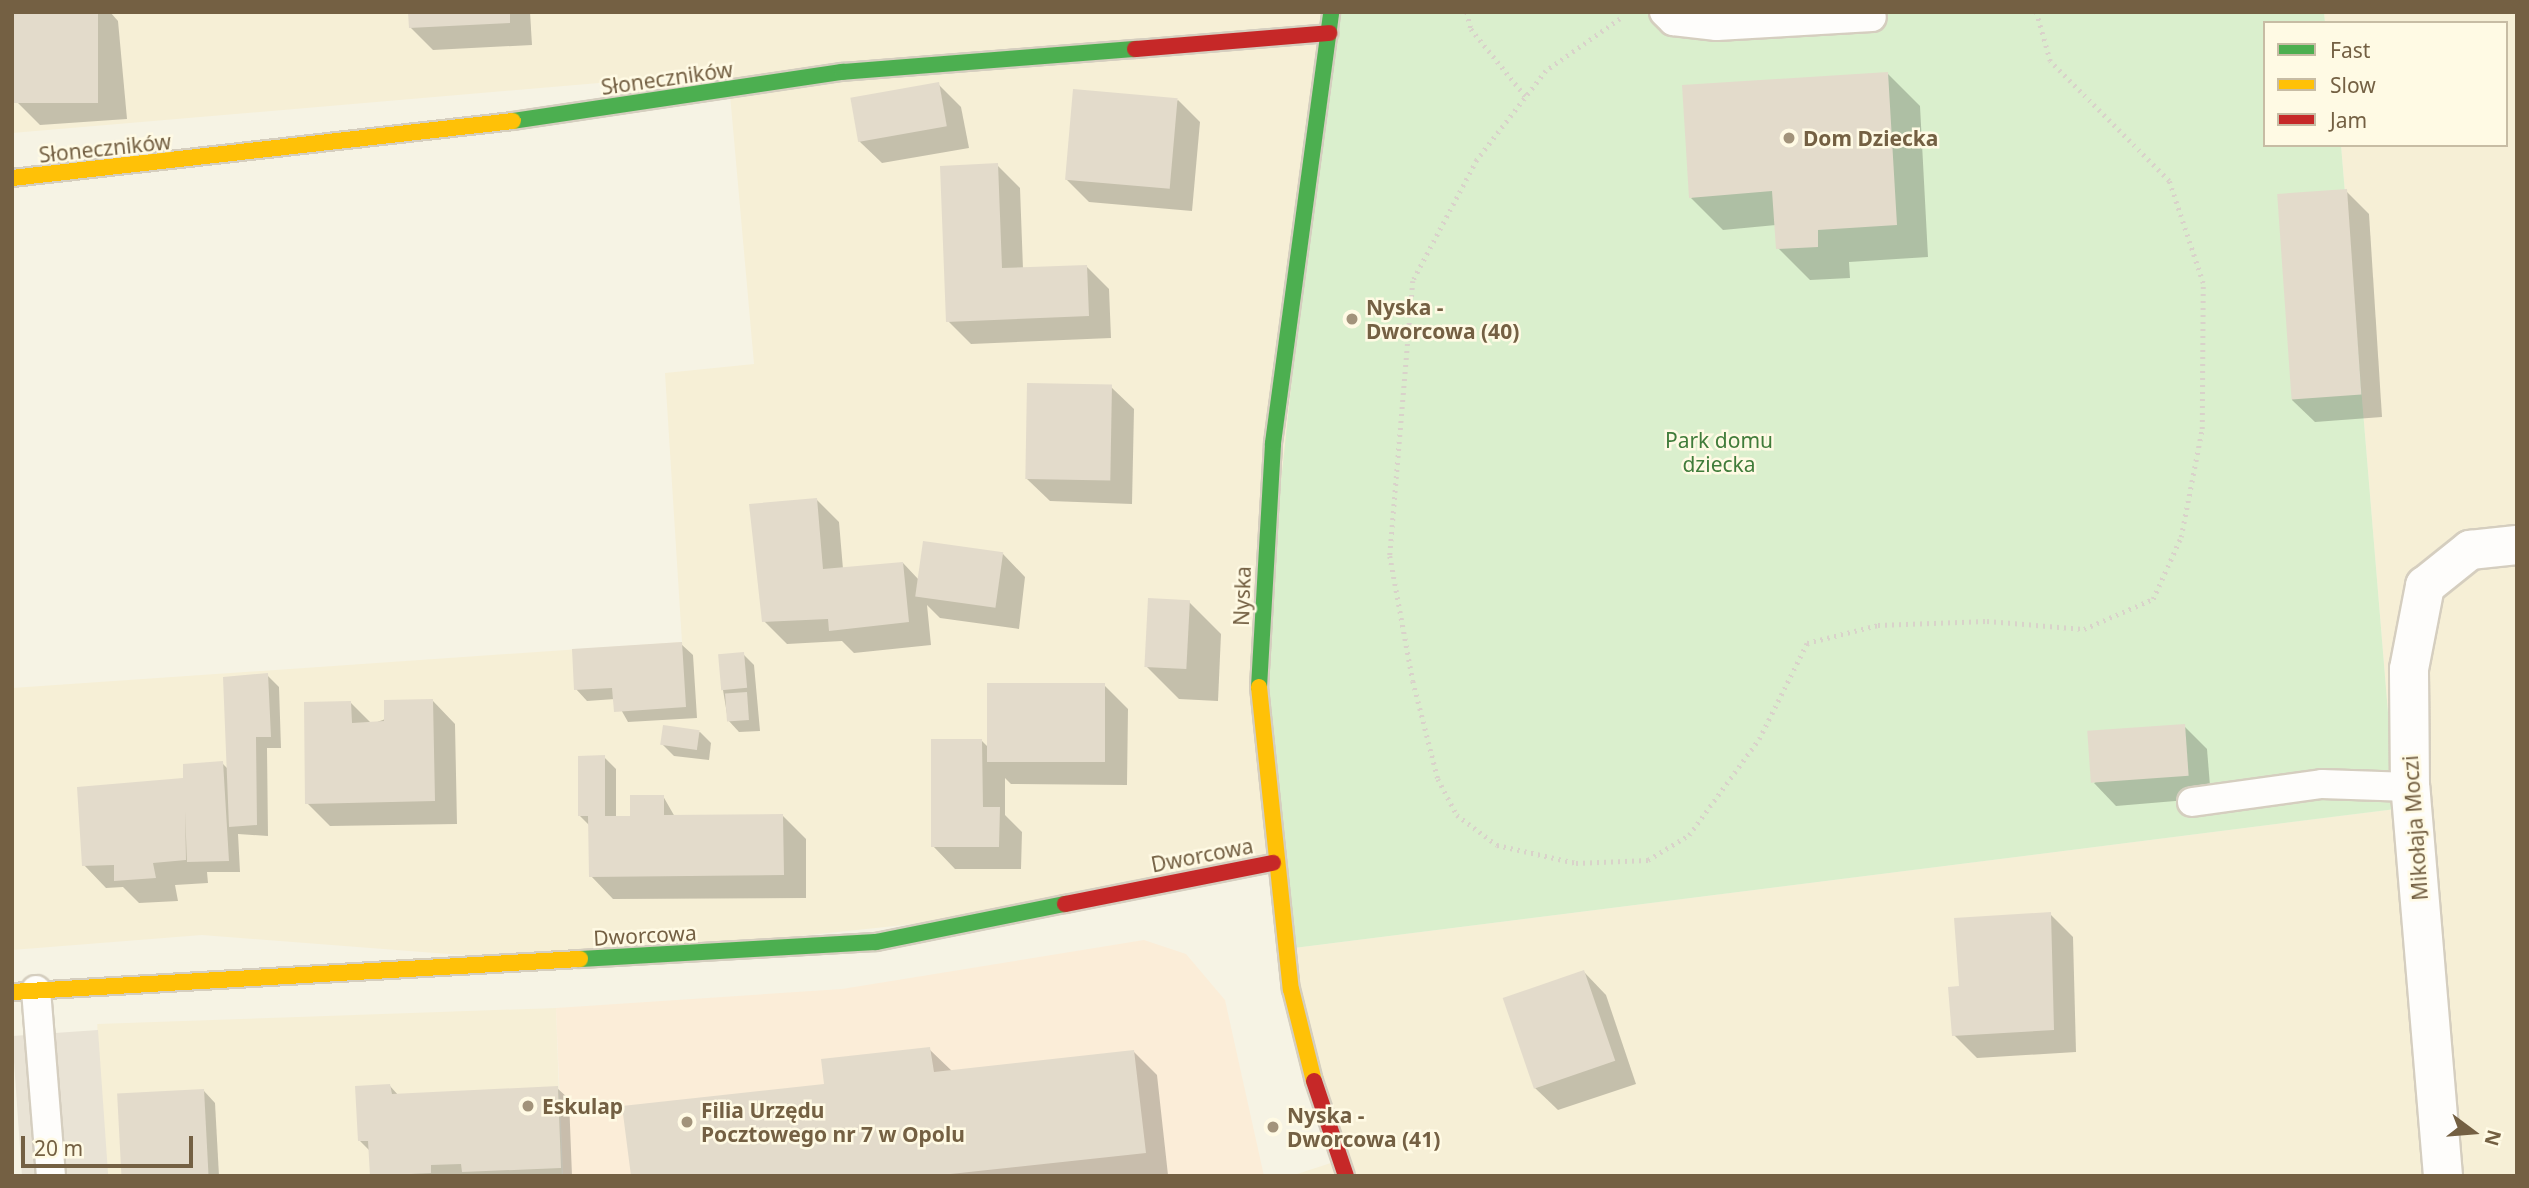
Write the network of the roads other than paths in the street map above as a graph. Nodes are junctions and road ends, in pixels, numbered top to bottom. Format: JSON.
{"nodes":[{"id":1,"x":1331,"y":12,"type":"edge"},
{"id":2,"x":1664,"y":12,"type":"edge"},
{"id":3,"x":1872,"y":17,"type":"dead end"},
{"id":4,"x":1329,"y":33,"type":"junction"},
{"id":5,"x":12,"y":178,"type":"edge"},
{"id":6,"x":2517,"y":545,"type":"edge"},
{"id":7,"x":2410,"y":787,"type":"junction"},
{"id":8,"x":2192,"y":802,"type":"dead end"},
{"id":9,"x":1273,"y":863,"type":"junction"},
{"id":10,"x":24,"y":991,"type":"edge"},
{"id":11,"x":51,"y":1176,"type":"edge"},
{"id":12,"x":1346,"y":1176,"type":"edge"},
{"id":13,"x":2443,"y":1176,"type":"edge"}],
"edges":[{"from":1,"to":4,"type":"street","name":"Nyska"},
{"from":2,"to":3,"type":"lane"},
{"from":4,"to":5,"type":"street","name":"Słoneczników"},
{"from":4,"to":9,"type":"street","name":"Nyska"},
{"from":6,"to":7,"type":"street","name":"Mikołaja Moczi"},
{"from":7,"to":8,"type":"lane"},
{"from":7,"to":13,"type":"street","name":"Mikołaja Moczi"},
{"from":9,"to":10,"type":"street","name":"Dworcowa"},
{"from":9,"to":12,"type":"street","name":"Nyska"},
{"from":10,"to":11,"type":"lane"}]}
